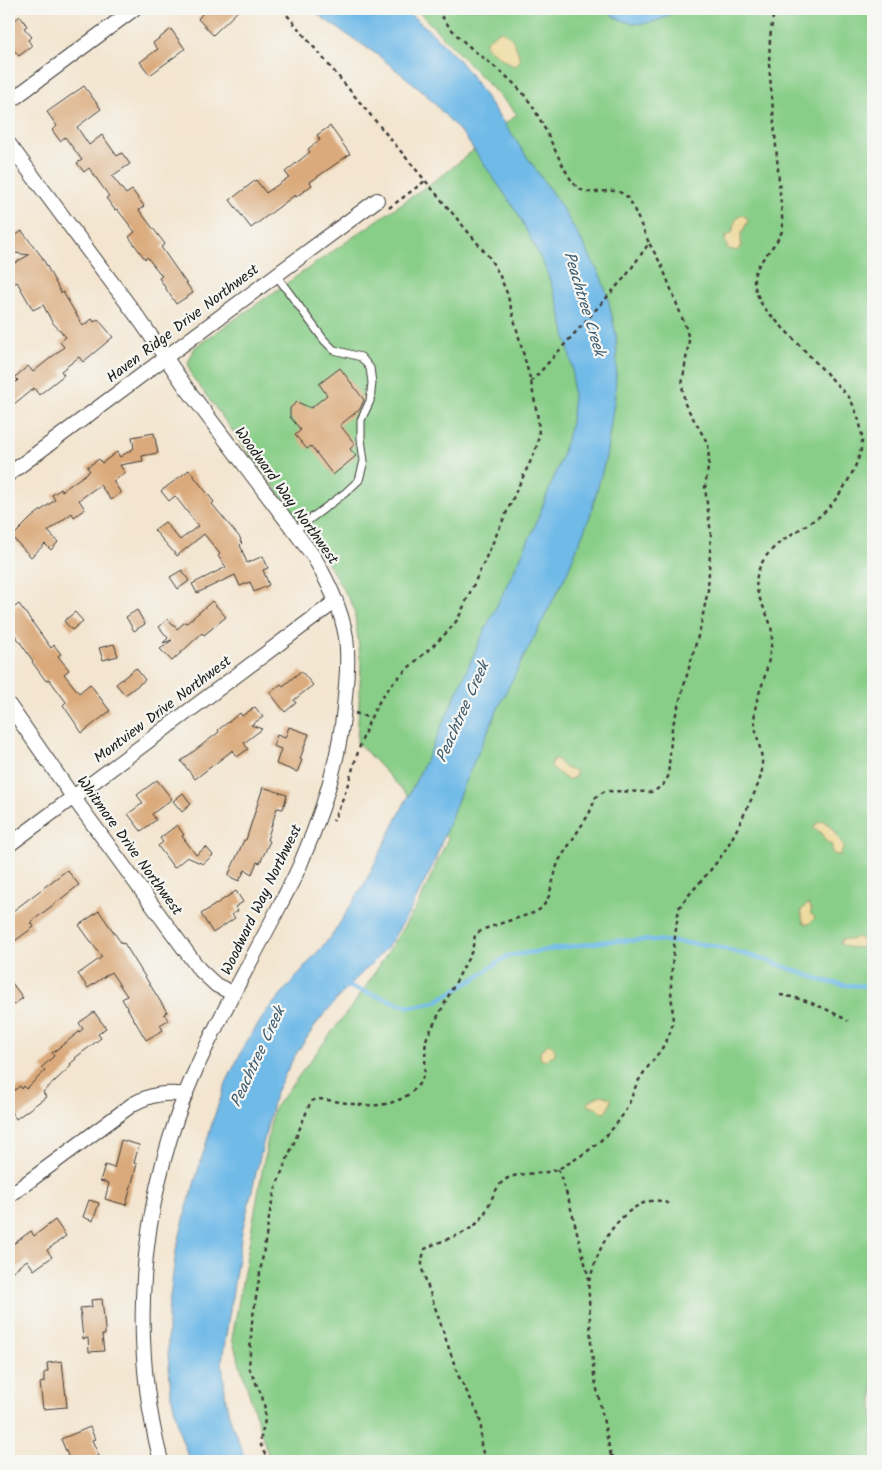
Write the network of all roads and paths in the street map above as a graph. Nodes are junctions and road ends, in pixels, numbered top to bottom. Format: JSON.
{"nodes":[{"id":1,"x":134,"y":9,"type":"edge"},
{"id":2,"x":438,"y":9,"type":"edge"},
{"id":3,"x":774,"y":9,"type":"edge"},
{"id":4,"x":9,"y":102,"type":"edge"},
{"id":5,"x":9,"y":144,"type":"edge"},
{"id":6,"x":425,"y":180,"type":"dead end"},
{"id":7,"x":377,"y":200,"type":"joint"},
{"id":8,"x":649,"y":243,"type":"junction"},
{"id":9,"x":276,"y":275,"type":"junction"},
{"id":10,"x":165,"y":357,"type":"junction"},
{"id":11,"x":531,"y":382,"type":"dead end"},
{"id":12,"x":9,"y":474,"type":"edge"},
{"id":13,"x":294,"y":531,"type":"junction"},
{"id":14,"x":336,"y":601,"type":"junction"},
{"id":15,"x":9,"y":705,"type":"edge"},
{"id":16,"x":73,"y":797,"type":"junction"},
{"id":17,"x":9,"y":845,"type":"edge"},
{"id":18,"x":234,"y":994,"type":"junction"},
{"id":19,"x":780,"y":995,"type":"dead end"},
{"id":20,"x":848,"y":1021,"type":"dead end"},
{"id":21,"x":186,"y":1095,"type":"junction"},
{"id":22,"x":558,"y":1169,"type":"junction"},
{"id":23,"x":9,"y":1196,"type":"edge"},
{"id":24,"x":671,"y":1206,"type":"dead end"},
{"id":25,"x":588,"y":1282,"type":"junction"},
{"id":26,"x":610,"y":1455,"type":"junction"},
{"id":27,"x":161,"y":1461,"type":"edge"},
{"id":28,"x":270,"y":1461,"type":"edge"},
{"id":29,"x":487,"y":1461,"type":"edge"},
{"id":30,"x":612,"y":1461,"type":"edge"},
{"id":31,"x":624,"y":1461,"type":"edge"}],
"edges":[{"from":1,"to":4,"type":"street"},
{"from":2,"to":8,"type":"path"},
{"from":3,"to":22,"type":"path"},
{"from":5,"to":10,"type":"street","name":"Woodward Way Northwest"},
{"from":6,"to":7,"type":"path"},
{"from":7,"to":9,"type":"street","name":"Haven Ridge Drive Northwest"},
{"from":8,"to":11,"type":"path"},
{"from":8,"to":28,"type":"path"},
{"from":9,"to":10,"type":"street","name":"Haven Ridge Drive Northwest"},
{"from":9,"to":13,"type":"lane"},
{"from":10,"to":12,"type":"street","name":"Haven Ridge Drive Northwest"},
{"from":10,"to":13,"type":"street","name":"Woodward Way Northwest"},
{"from":13,"to":14,"type":"street","name":"Woodward Way Northwest"},
{"from":14,"to":16,"type":"street","name":"Montview Drive Northwest"},
{"from":14,"to":18,"type":"street","name":"Woodward Way Northwest"},
{"from":15,"to":16,"type":"street","name":"Whitmore Drive Northwest"},
{"from":16,"to":17,"type":"street","name":"Montview Drive Northwest"},
{"from":16,"to":18,"type":"street","name":"Whitmore Drive Northwest"},
{"from":18,"to":21,"type":"street","name":"Woodward Way Northwest"},
{"from":19,"to":20,"type":"path"},
{"from":21,"to":23,"type":"street"},
{"from":21,"to":27,"type":"street","name":"Woodward Way Northwest"},
{"from":22,"to":25,"type":"path"},
{"from":22,"to":29,"type":"path"},
{"from":24,"to":25,"type":"path"},
{"from":25,"to":26,"type":"path"},
{"from":26,"to":30,"type":"path"},
{"from":26,"to":31,"type":"path"}]}
